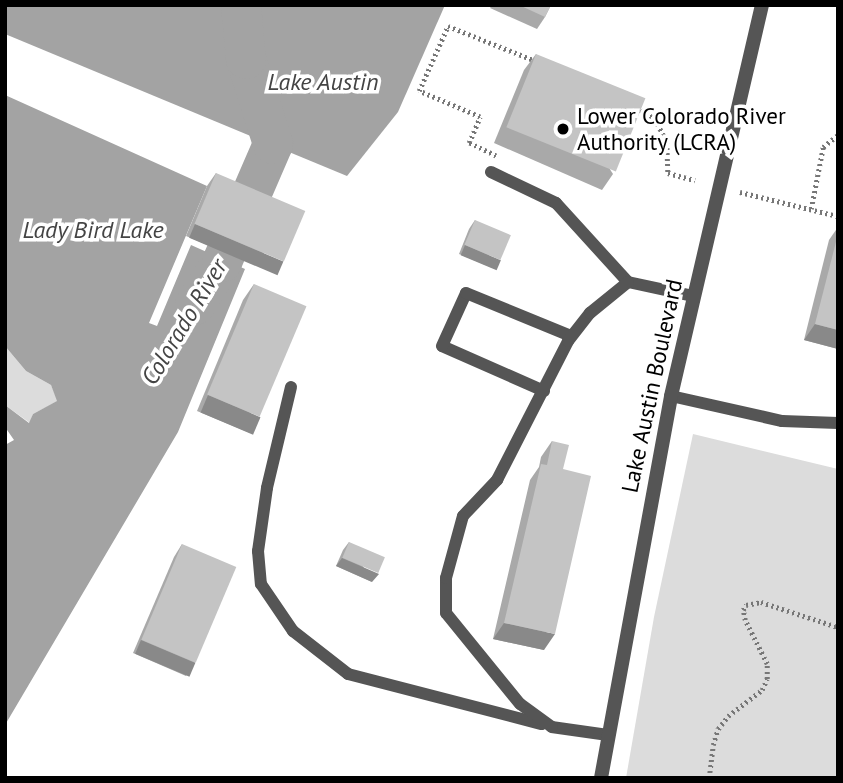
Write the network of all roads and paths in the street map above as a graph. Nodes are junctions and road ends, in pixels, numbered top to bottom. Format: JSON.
{"nodes":[{"id":1,"x":762,"y":5,"type":"edge"},
{"id":2,"x":543,"y":64,"type":"edge"},
{"id":3,"x":625,"y":101,"type":"edge"},
{"id":4,"x":838,"y":135,"type":"edge"},
{"id":5,"x":491,"y":172,"type":"joint"},
{"id":6,"x":695,"y":180,"type":"dead end"},
{"id":7,"x":740,"y":192,"type":"dead end"},
{"id":8,"x":811,"y":209,"type":"junction"},
{"id":9,"x":838,"y":216,"type":"edge"},
{"id":10,"x":628,"y":282,"type":"junction"},
{"id":11,"x":693,"y":296,"type":"junction"},
{"id":12,"x":571,"y":336,"type":"junction"},
{"id":13,"x":291,"y":387,"type":"dead end"},
{"id":14,"x":544,"y":391,"type":"junction"},
{"id":15,"x":671,"y":396,"type":"junction"},
{"id":16,"x":838,"y":423,"type":"edge"},
{"id":17,"x":838,"y":627,"type":"edge"},
{"id":18,"x":552,"y":727,"type":"junction"},
{"id":19,"x":608,"y":735,"type":"junction"},
{"id":20,"x":601,"y":778,"type":"edge"},
{"id":21,"x":709,"y":778,"type":"edge"}],
"edges":[{"from":1,"to":11,"type":"street","name":"Lake Austin Boulevard"},
{"from":2,"to":5,"type":"path"},
{"from":3,"to":6,"type":"path"},
{"from":4,"to":8,"type":"path"},
{"from":5,"to":10,"type":"lane"},
{"from":7,"to":8,"type":"path"},
{"from":8,"to":9,"type":"path"},
{"from":10,"to":11,"type":"lane"},
{"from":10,"to":12,"type":"lane"},
{"from":11,"to":15,"type":"street","name":"Lake Austin Boulevard"},
{"from":12,"to":14,"type":"lane"},
{"from":12,"to":14,"type":"lane"},
{"from":13,"to":18,"type":"lane"},
{"from":14,"to":18,"type":"lane"},
{"from":15,"to":16,"type":"lane"},
{"from":15,"to":19,"type":"street","name":"Lake Austin Boulevard"},
{"from":17,"to":21,"type":"path"},
{"from":18,"to":19,"type":"lane"},
{"from":19,"to":20,"type":"street","name":"Lake Austin Boulevard"}]}
